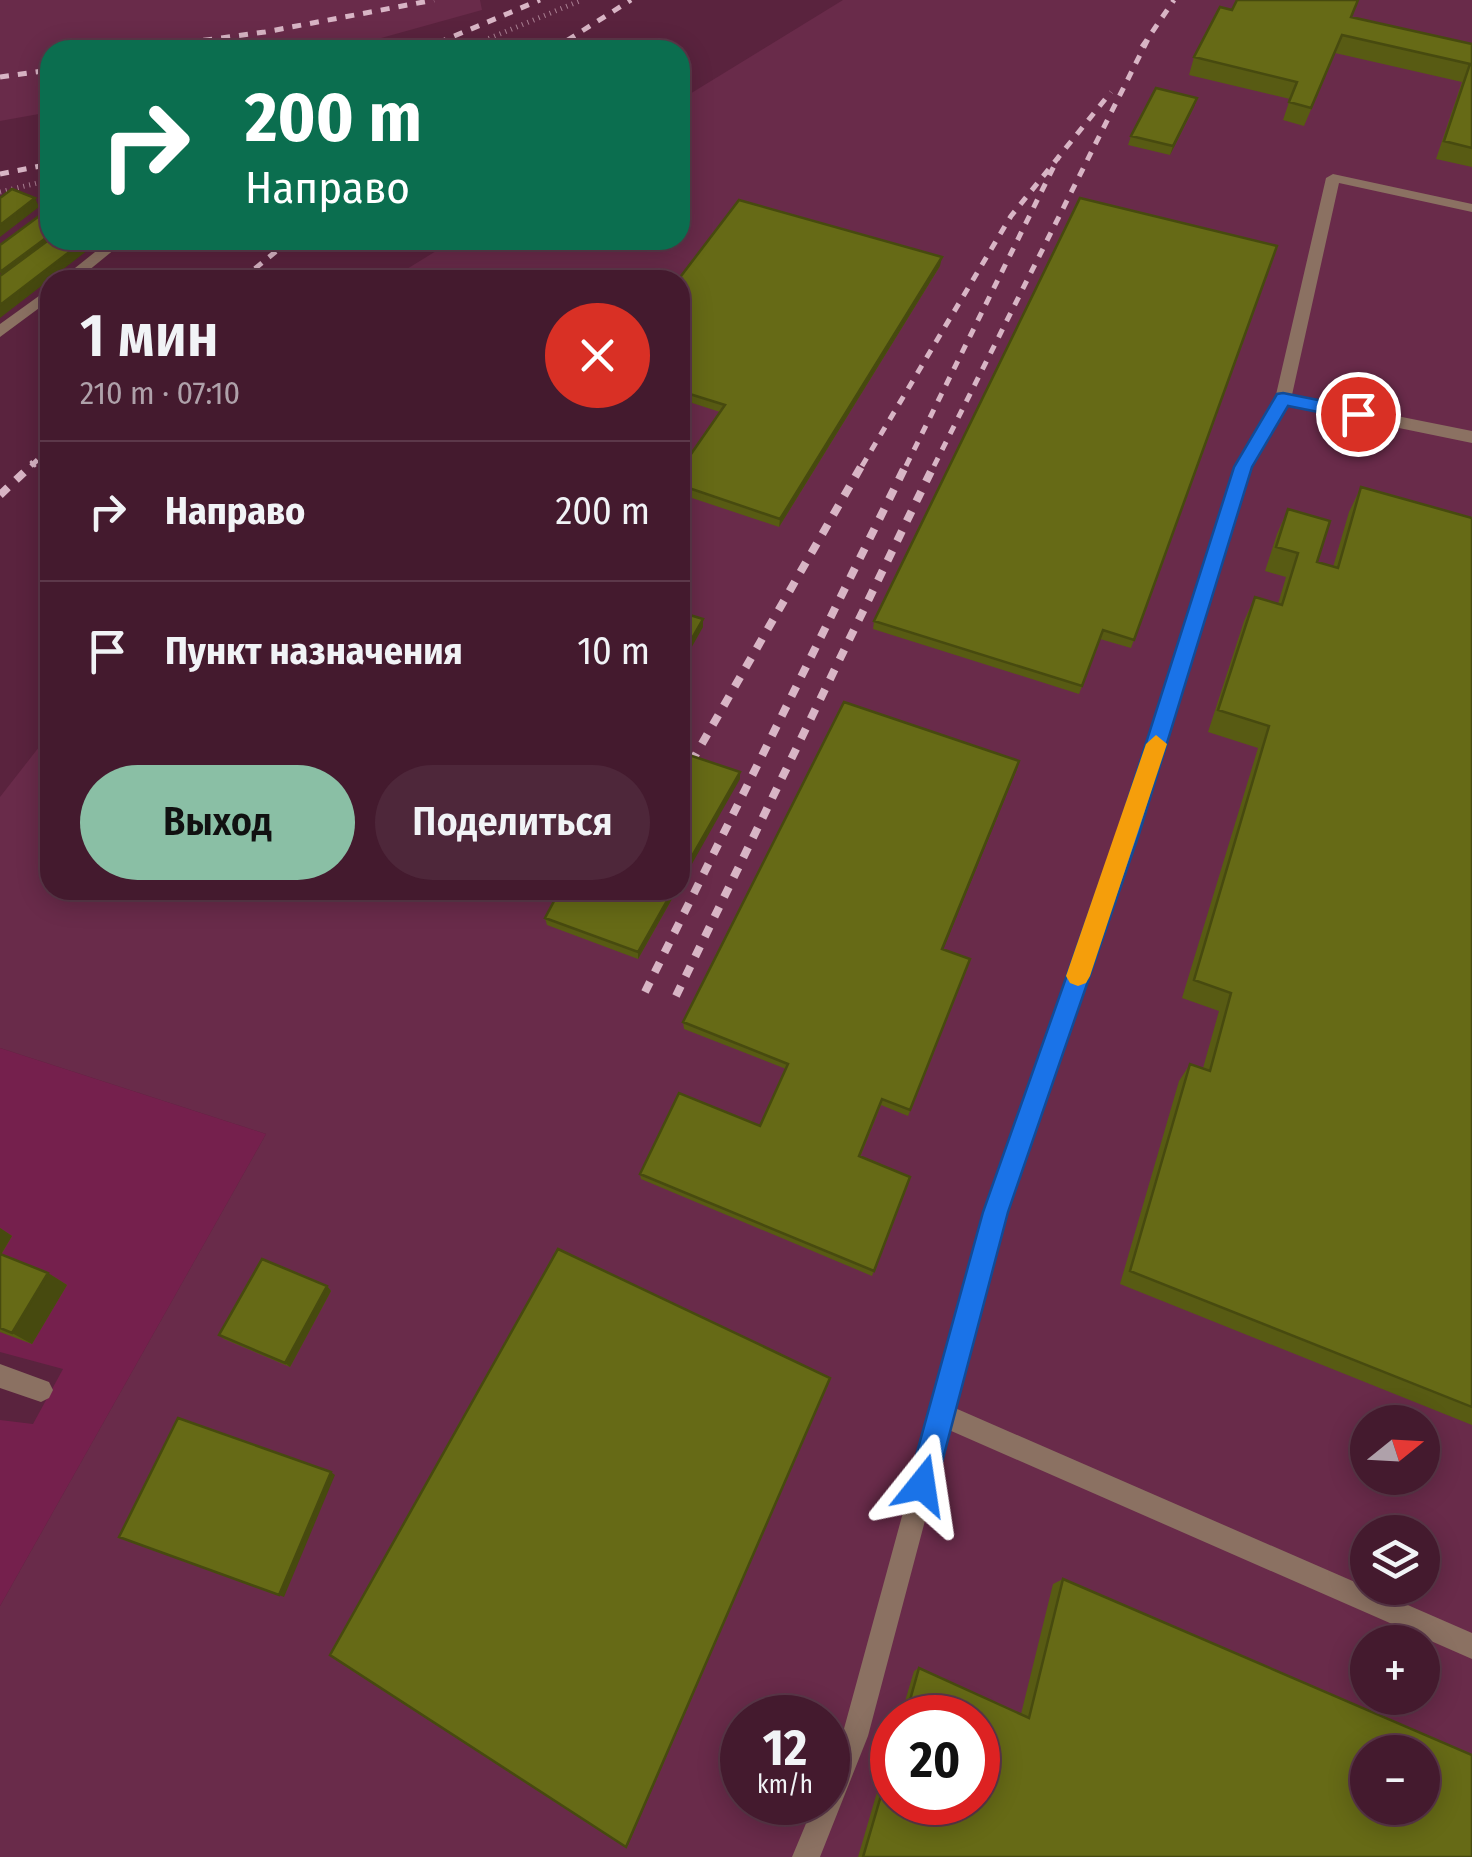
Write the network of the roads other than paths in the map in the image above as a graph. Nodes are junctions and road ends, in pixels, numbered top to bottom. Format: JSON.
{"nodes":[{"id":1,"x":1472,"y":208,"type":"edge"},
{"id":2,"x":106,"y":250,"type":"edge"},
{"id":3,"x":80,"y":270,"type":"edge"},
{"id":4,"x":40,"y":301,"type":"edge"},
{"id":5,"x":0,"y":332,"type":"edge"},
{"id":6,"x":1283,"y":399,"type":"junction"},
{"id":7,"x":1472,"y":437,"type":"edge"},
{"id":8,"x":0,"y":1376,"type":"edge"},
{"id":9,"x":41,"y":1390,"type":"dead end"},
{"id":10,"x":941,"y":1414,"type":"junction"},
{"id":11,"x":1472,"y":1646,"type":"edge"},
{"id":12,"x":806,"y":1857,"type":"edge"}],
"edges":[{"from":1,"to":6,"type":"lane"},
{"from":2,"to":3,"type":"lane"},
{"from":4,"to":5,"type":"lane"},
{"from":6,"to":7,"type":"lane"},
{"from":6,"to":10,"type":"lane"},
{"from":8,"to":9,"type":"lane"},
{"from":10,"to":11,"type":"lane"},
{"from":10,"to":12,"type":"lane"}]}
